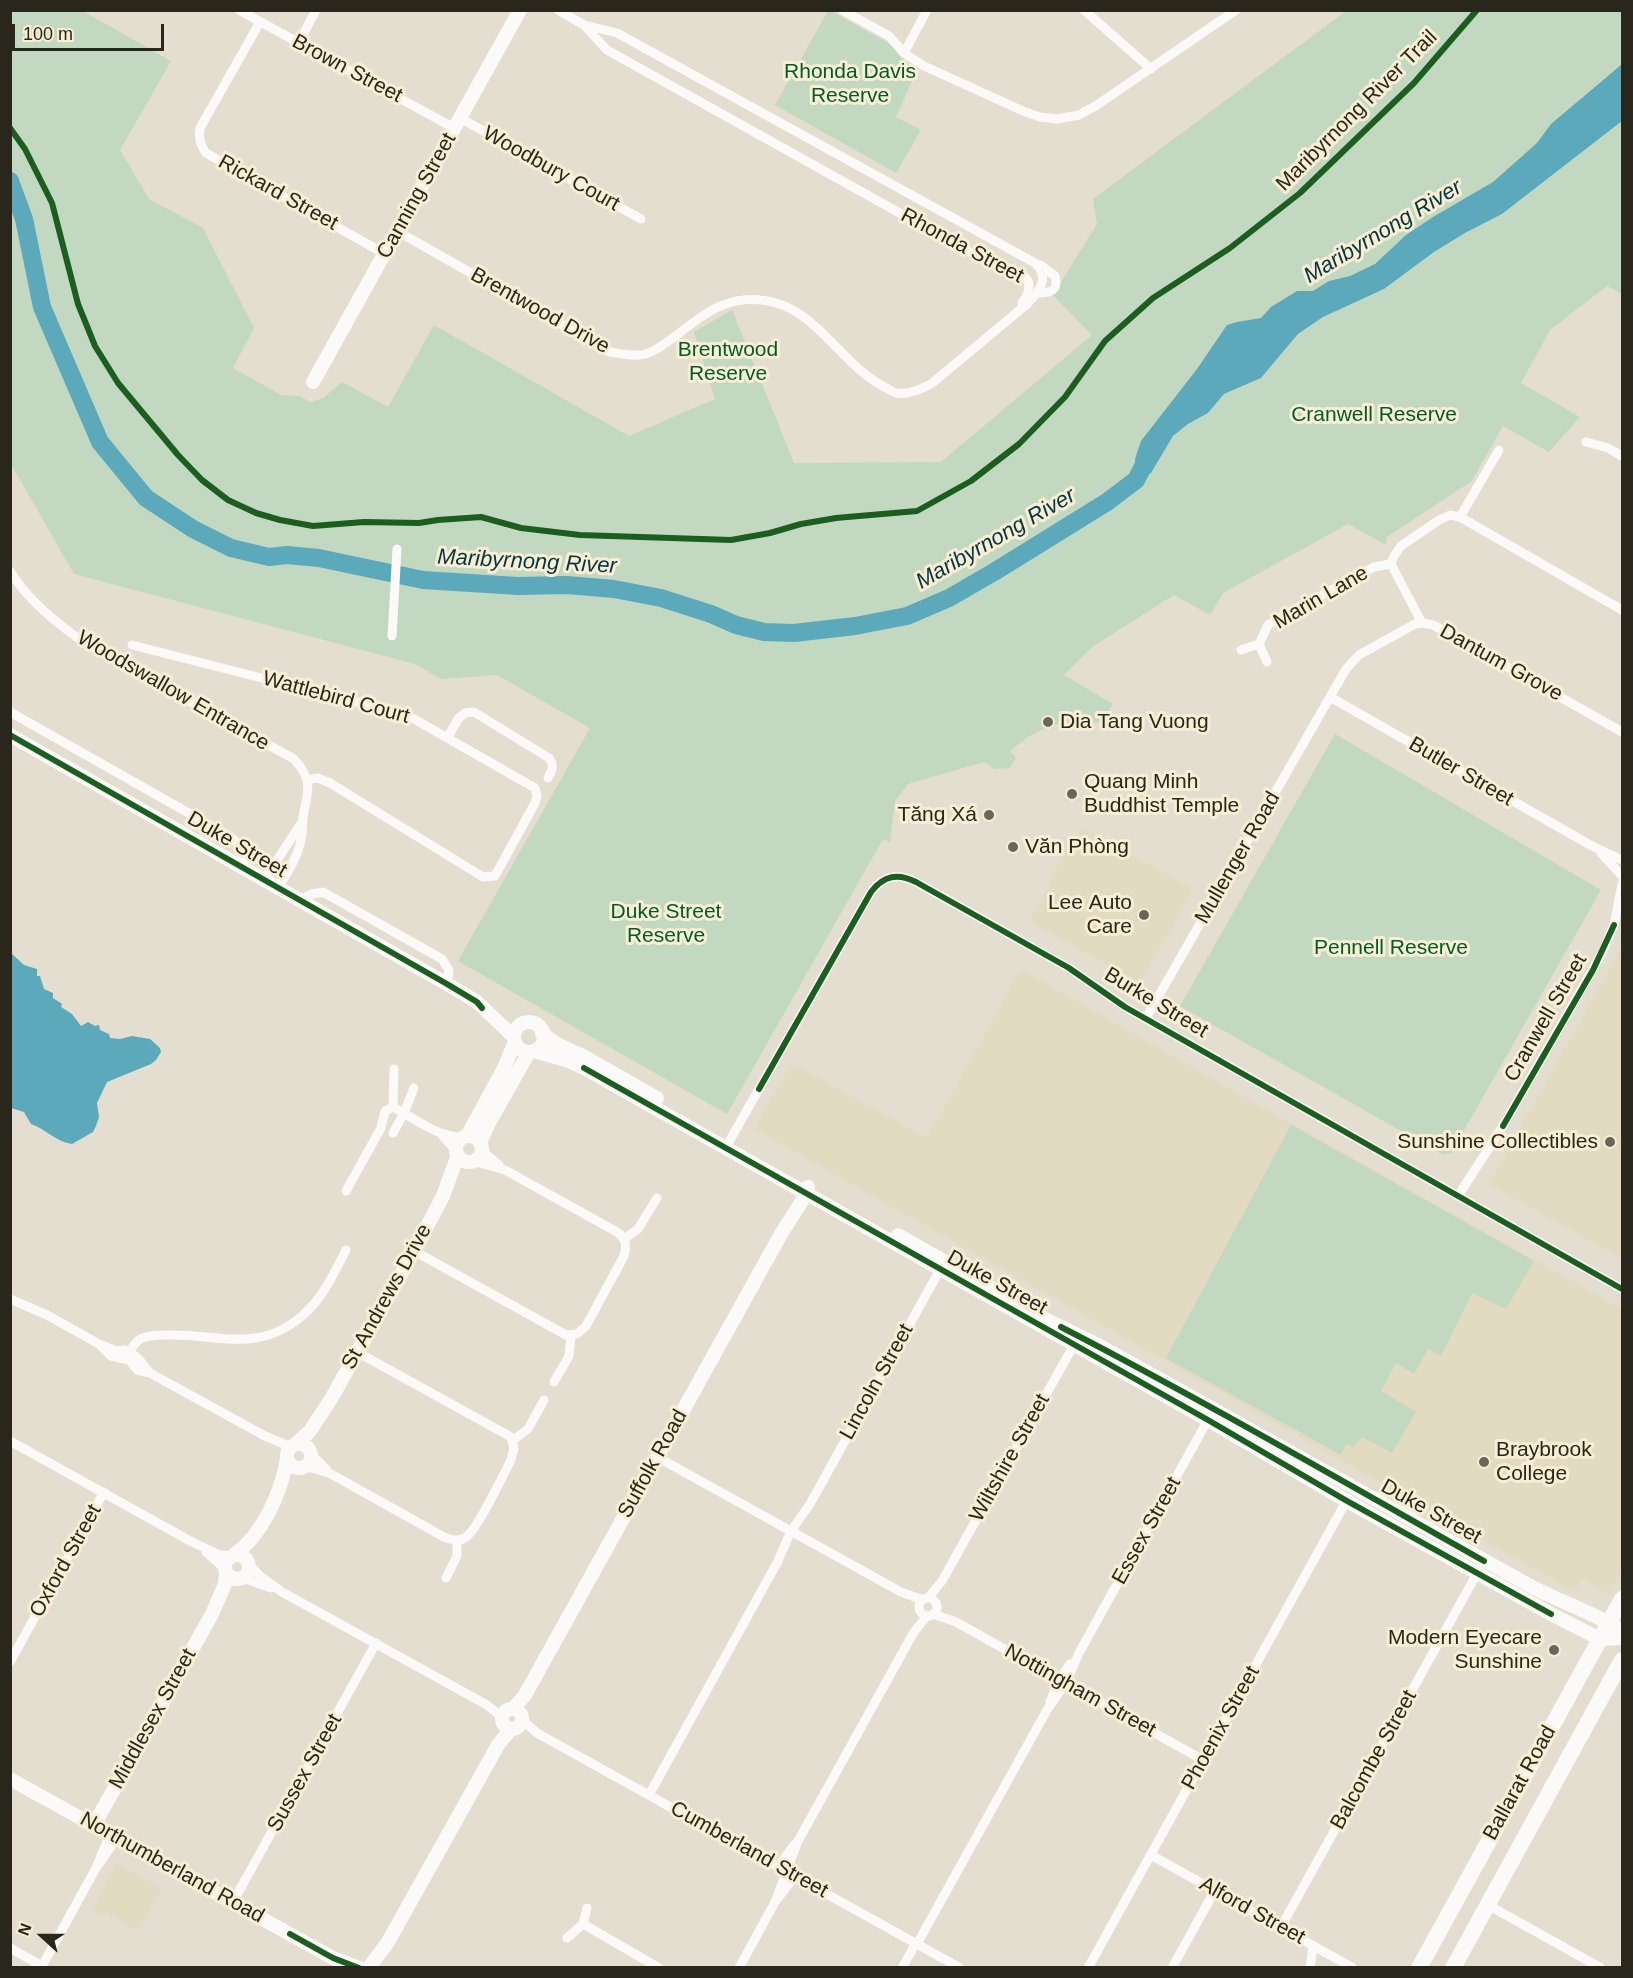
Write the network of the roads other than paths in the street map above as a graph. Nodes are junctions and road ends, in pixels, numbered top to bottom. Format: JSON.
{"nodes":[{"id":1,"x":239,"y":10,"type":"edge"},
{"id":2,"x":316,"y":10,"type":"edge"},
{"id":3,"x":520,"y":10,"type":"edge"},
{"id":4,"x":558,"y":10,"type":"edge"},
{"id":5,"x":842,"y":10,"type":"edge"},
{"id":6,"x":927,"y":10,"type":"edge"},
{"id":7,"x":1083,"y":10,"type":"edge"},
{"id":8,"x":1236,"y":10,"type":"edge"},
{"id":9,"x":260,"y":22,"type":"junction"},
{"id":10,"x":584,"y":25,"type":"junction"},
{"id":11,"x":299,"y":42,"type":"junction"},
{"id":12,"x":904,"y":53,"type":"junction"},
{"id":13,"x":1150,"y":69,"type":"junction"},
{"id":14,"x":457,"y":123,"type":"junction"},
{"id":15,"x":641,"y":219,"type":"dead end"},
{"id":16,"x":397,"y":231,"type":"junction"},
{"id":17,"x":385,"y":254,"type":"junction"},
{"id":18,"x":1035,"y":263,"type":"junction"},
{"id":19,"x":1038,"y":293,"type":"junction"},
{"id":20,"x":1014,"y":314,"type":"junction"},
{"id":21,"x":313,"y":382,"type":"dead end"},
{"id":22,"x":1586,"y":442,"type":"dead end"},
{"id":23,"x":1499,"y":450,"type":"dead end"},
{"id":24,"x":1623,"y":456,"type":"edge"},
{"id":25,"x":1460,"y":518,"type":"junction"},
{"id":26,"x":397,"y":549,"type":"dead end"},
{"id":27,"x":1392,"y":564,"type":"junction"},
{"id":28,"x":10,"y":571,"type":"edge"},
{"id":29,"x":14,"y":584,"type":"edge"},
{"id":30,"x":1623,"y":610,"type":"edge"},
{"id":31,"x":1422,"y":623,"type":"junction"},
{"id":32,"x":392,"y":636,"type":"dead end"},
{"id":33,"x":1259,"y":644,"type":"junction"},
{"id":34,"x":132,"y":645,"type":"dead end"},
{"id":35,"x":1241,"y":650,"type":"dead end"},
{"id":36,"x":1267,"y":662,"type":"dead end"},
{"id":37,"x":1330,"y":697,"type":"junction"},
{"id":38,"x":10,"y":712,"type":"edge"},
{"id":39,"x":1623,"y":732,"type":"edge"},
{"id":40,"x":10,"y":735,"type":"edge"},
{"id":41,"x":448,"y":737,"type":"junction"},
{"id":42,"x":548,"y":778,"type":"dead end"},
{"id":43,"x":307,"y":780,"type":"junction"},
{"id":44,"x":303,"y":820,"type":"junction"},
{"id":45,"x":1592,"y":846,"type":"junction"},
{"id":46,"x":1623,"y":860,"type":"edge"},
{"id":47,"x":245,"y":869,"type":"junction"},
{"id":48,"x":1622,"y":876,"type":"edge"},
{"id":49,"x":264,"y":880,"type":"junction"},
{"id":50,"x":1623,"y":884,"type":"edge"},
{"id":51,"x":278,"y":888,"type":"junction"},
{"id":52,"x":1623,"y":909,"type":"edge"},
{"id":53,"x":1614,"y":925,"type":"junction"},
{"id":54,"x":447,"y":984,"type":"junction"},
{"id":55,"x":1146,"y":1018,"type":"junction"},
{"id":56,"x":525,"y":1023,"type":"junction"},
{"id":57,"x":543,"y":1033,"type":"junction"},
{"id":58,"x":514,"y":1039,"type":"junction"},
{"id":59,"x":531,"y":1051,"type":"junction"},
{"id":60,"x":394,"y":1069,"type":"dead end"},
{"id":61,"x":414,"y":1088,"type":"dead end"},
{"id":62,"x":393,"y":1107,"type":"junction"},
{"id":63,"x":404,"y":1113,"type":"junction"},
{"id":64,"x":438,"y":1132,"type":"junction"},
{"id":65,"x":393,"y":1133,"type":"dead end"},
{"id":66,"x":465,"y":1137,"type":"junction"},
{"id":67,"x":728,"y":1143,"type":"junction"},
{"id":68,"x":481,"y":1145,"type":"junction"},
{"id":69,"x":464,"y":1157,"type":"junction"},
{"id":70,"x":505,"y":1170,"type":"junction"},
{"id":71,"x":806,"y":1189,"type":"junction"},
{"id":72,"x":346,"y":1191,"type":"dead end"},
{"id":73,"x":1458,"y":1196,"type":"junction"},
{"id":74,"x":657,"y":1198,"type":"dead end"},
{"id":75,"x":624,"y":1239,"type":"junction"},
{"id":76,"x":346,"y":1250,"type":"dead end"},
{"id":77,"x":414,"y":1251,"type":"junction"},
{"id":78,"x":942,"y":1265,"type":"junction"},
{"id":79,"x":1623,"y":1288,"type":"edge"},
{"id":80,"x":10,"y":1299,"type":"edge"},
{"id":81,"x":571,"y":1335,"type":"junction"},
{"id":82,"x":1076,"y":1340,"type":"junction"},
{"id":83,"x":357,"y":1352,"type":"junction"},
{"id":84,"x":128,"y":1355,"type":"junction"},
{"id":85,"x":554,"y":1382,"type":"dead end"},
{"id":86,"x":331,"y":1399,"type":"junction"},
{"id":87,"x":544,"y":1400,"type":"dead end"},
{"id":88,"x":1211,"y":1415,"type":"junction"},
{"id":89,"x":10,"y":1441,"type":"edge"},
{"id":90,"x":512,"y":1441,"type":"junction"},
{"id":91,"x":291,"y":1451,"type":"junction"},
{"id":92,"x":312,"y":1454,"type":"junction"},
{"id":93,"x":657,"y":1457,"type":"junction"},
{"id":94,"x":302,"y":1468,"type":"junction"},
{"id":95,"x":331,"y":1474,"type":"junction"},
{"id":96,"x":1354,"y":1488,"type":"junction"},
{"id":97,"x":104,"y":1492,"type":"junction"},
{"id":98,"x":1347,"y":1501,"type":"junction"},
{"id":99,"x":274,"y":1502,"type":"junction"},
{"id":100,"x":261,"y":1524,"type":"junction"},
{"id":101,"x":794,"y":1533,"type":"junction"},
{"id":102,"x":457,"y":1540,"type":"junction"},
{"id":103,"x":192,"y":1542,"type":"junction"},
{"id":104,"x":233,"y":1555,"type":"junction"},
{"id":105,"x":249,"y":1563,"type":"junction"},
{"id":106,"x":1481,"y":1567,"type":"junction"},
{"id":107,"x":226,"y":1570,"type":"junction"},
{"id":108,"x":446,"y":1578,"type":"dead end"},
{"id":109,"x":241,"y":1579,"type":"junction"},
{"id":110,"x":282,"y":1592,"type":"junction"},
{"id":111,"x":1623,"y":1599,"type":"edge"},
{"id":112,"x":928,"y":1607,"type":"junction"},
{"id":113,"x":212,"y":1614,"type":"junction"},
{"id":114,"x":1616,"y":1627,"type":"edge"},
{"id":115,"x":1623,"y":1638,"type":"edge"},
{"id":116,"x":1600,"y":1639,"type":"junction"},
{"id":117,"x":376,"y":1643,"type":"junction"},
{"id":118,"x":1623,"y":1660,"type":"edge"},
{"id":119,"x":10,"y":1662,"type":"edge"},
{"id":120,"x":1063,"y":1682,"type":"junction"},
{"id":121,"x":512,"y":1719,"type":"junction"},
{"id":122,"x":1203,"y":1760,"type":"junction"},
{"id":123,"x":10,"y":1779,"type":"edge"},
{"id":124,"x":649,"y":1795,"type":"junction"},
{"id":125,"x":94,"y":1825,"type":"junction"},
{"id":126,"x":114,"y":1836,"type":"junction"},
{"id":127,"x":1151,"y":1855,"type":"junction"},
{"id":128,"x":786,"y":1871,"type":"junction"},
{"id":129,"x":1215,"y":1890,"type":"junction"},
{"id":130,"x":233,"y":1902,"type":"junction"},
{"id":131,"x":1488,"y":1905,"type":"junction"},
{"id":132,"x":587,"y":1908,"type":"dead end"},
{"id":133,"x":583,"y":1924,"type":"junction"},
{"id":134,"x":1281,"y":1927,"type":"junction"},
{"id":135,"x":567,"y":1938,"type":"dead end"},
{"id":136,"x":916,"y":1943,"type":"junction"},
{"id":137,"x":1313,"y":1946,"type":"junction"},
{"id":138,"x":10,"y":1948,"type":"edge"},
{"id":139,"x":333,"y":1958,"type":"junction"},
{"id":140,"x":42,"y":1967,"type":"edge"},
{"id":141,"x":369,"y":1967,"type":"edge"},
{"id":142,"x":344,"y":1968,"type":"edge"},
{"id":143,"x":659,"y":1968,"type":"edge"},
{"id":144,"x":738,"y":1968,"type":"edge"},
{"id":145,"x":902,"y":1968,"type":"edge"},
{"id":146,"x":960,"y":1968,"type":"edge"},
{"id":147,"x":1088,"y":1968,"type":"edge"},
{"id":148,"x":1172,"y":1968,"type":"edge"},
{"id":149,"x":1310,"y":1968,"type":"edge"},
{"id":150,"x":1353,"y":1968,"type":"edge"},
{"id":151,"x":1419,"y":1968,"type":"edge"},
{"id":152,"x":1453,"y":1968,"type":"edge"},
{"id":153,"x":1601,"y":1968,"type":"edge"}],
"edges":[{"from":1,"to":9,"type":"street","name":"Brown Street"},
{"from":2,"to":11,"type":"street"},
{"from":3,"to":14,"type":"street","name":"Canning Street"},
{"from":4,"to":10,"type":"street","name":"Rhonda Street"},
{"from":5,"to":12,"type":"street"},
{"from":6,"to":12,"type":"street"},
{"from":7,"to":13,"type":"street"},
{"from":8,"to":13,"type":"street"},
{"from":9,"to":11,"type":"street","name":"Brown Street"},
{"from":9,"to":17,"type":"street","name":"Rickard Street"},
{"from":10,"to":18,"type":"street","name":"Rhonda Street"},
{"from":10,"to":20,"type":"street","name":"Rhonda Street"},
{"from":11,"to":14,"type":"street","name":"Brown Street"},
{"from":12,"to":13,"type":"street"},
{"from":14,"to":15,"type":"street","name":"Woodbury Court"},
{"from":14,"to":16,"type":"street","name":"Canning Street"},
{"from":16,"to":17,"type":"street","name":"Canning Street"},
{"from":16,"to":20,"type":"street","name":"Brentwood Drive"},
{"from":17,"to":21,"type":"street","name":"Canning Street"},
{"from":18,"to":19,"type":"street","name":"Rhonda Street"},
{"from":18,"to":19,"type":"street"},
{"from":19,"to":20,"type":"street","name":"Rhonda Street"},
{"from":22,"to":24,"type":"street"},
{"from":23,"to":25,"type":"street"},
{"from":25,"to":27,"type":"street"},
{"from":25,"to":30,"type":"street"},
{"from":26,"to":32,"type":"street"},
{"from":27,"to":31,"type":"street"},
{"from":27,"to":33,"type":"street","name":"Marin Lane"},
{"from":28,"to":29,"type":"street","name":"Woodswallow Entrance"},
{"from":29,"to":43,"type":"street","name":"Woodswallow Entrance"},
{"from":31,"to":37,"type":"street","name":"Dantum Grove"},
{"from":31,"to":39,"type":"street","name":"Dantum Grove"},
{"from":33,"to":35,"type":"street","name":"Marin Lane"},
{"from":33,"to":36,"type":"street","name":"Marin Lane"},
{"from":34,"to":41,"type":"street","name":"Wattlebird Court"},
{"from":37,"to":45,"type":"street","name":"Butler Street"},
{"from":37,"to":55,"type":"street","name":"Mullenger Road"},
{"from":38,"to":47,"type":"street"},
{"from":40,"to":47,"type":"street","name":"Duke Street"},
{"from":41,"to":42,"type":"street"},
{"from":41,"to":43,"type":"street","name":"Wattlebird Court"},
{"from":43,"to":44,"type":"street"},
{"from":44,"to":49,"type":"street"},
{"from":44,"to":51,"type":"street"},
{"from":45,"to":46,"type":"street","name":"Butler Street"},
{"from":45,"to":48,"type":"street","name":"Butler Street"},
{"from":47,"to":49,"type":"street","name":"Duke Street"},
{"from":49,"to":51,"type":"street","name":"Duke Street"},
{"from":50,"to":53,"type":"street","name":"Cranwell Street"},
{"from":51,"to":54,"type":"street","name":"Duke Street"},
{"from":52,"to":53,"type":"street","name":"Cranwell Street"},
{"from":53,"to":73,"type":"street","name":"Cranwell Street"},
{"from":54,"to":56,"type":"street","name":"Duke Street"},
{"from":54,"to":58,"type":"street","name":"Duke Street"},
{"from":55,"to":67,"type":"street","name":"Burke Street"},
{"from":55,"to":73,"type":"street","name":"Burke Street"},
{"from":56,"to":57,"type":"street"},
{"from":56,"to":58,"type":"street"},
{"from":57,"to":59,"type":"street"},
{"from":57,"to":67,"type":"street","name":"Duke Street"},
{"from":58,"to":59,"type":"street"},
{"from":58,"to":66,"type":"street"},
{"from":59,"to":67,"type":"street","name":"Duke Street"},
{"from":59,"to":68,"type":"street"},
{"from":60,"to":62,"type":"street"},
{"from":61,"to":63,"type":"street"},
{"from":62,"to":63,"type":"street"},
{"from":62,"to":72,"type":"street"},
{"from":63,"to":64,"type":"street"},
{"from":63,"to":65,"type":"street"},
{"from":64,"to":66,"type":"street"},
{"from":64,"to":69,"type":"street"},
{"from":66,"to":68,"type":"street"},
{"from":66,"to":69,"type":"street"},
{"from":67,"to":71,"type":"street","name":"Duke Street"},
{"from":68,"to":69,"type":"street"},
{"from":68,"to":70,"type":"street"},
{"from":69,"to":70,"type":"street"},
{"from":69,"to":77,"type":"street","name":"St Andrews Drive"},
{"from":70,"to":75,"type":"street"},
{"from":71,"to":78,"type":"street","name":"Duke Street"},
{"from":71,"to":93,"type":"street","name":"Suffolk Road"},
{"from":73,"to":79,"type":"street","name":"Burke Street"},
{"from":74,"to":75,"type":"street"},
{"from":75,"to":81,"type":"street"},
{"from":76,"to":84,"type":"street"},
{"from":77,"to":81,"type":"street"},
{"from":77,"to":83,"type":"street","name":"St Andrews Drive"},
{"from":78,"to":82,"type":"street","name":"Duke Street"},
{"from":78,"to":101,"type":"street","name":"Lincoln Street"},
{"from":80,"to":84,"type":"street"},
{"from":81,"to":85,"type":"street"},
{"from":82,"to":88,"type":"street","name":"Duke Street"},
{"from":82,"to":112,"type":"street","name":"Wiltshire Street"},
{"from":83,"to":86,"type":"street","name":"St Andrews Drive"},
{"from":83,"to":90,"type":"street"},
{"from":84,"to":91,"type":"street"},
{"from":86,"to":91,"type":"street","name":"St Andrews Drive"},
{"from":86,"to":92,"type":"street","name":"St Andrews Drive"},
{"from":87,"to":90,"type":"street"},
{"from":88,"to":96,"type":"street","name":"Duke Street"},
{"from":88,"to":98,"type":"street","name":"Duke Street"},
{"from":88,"to":120,"type":"street","name":"Essex Street"},
{"from":89,"to":97,"type":"street"},
{"from":90,"to":102,"type":"street"},
{"from":91,"to":92,"type":"street"},
{"from":91,"to":94,"type":"street"},
{"from":91,"to":99,"type":"street","name":"St Andrews Drive"},
{"from":92,"to":94,"type":"street"},
{"from":92,"to":95,"type":"street"},
{"from":93,"to":101,"type":"street","name":"Nottingham Street"},
{"from":93,"to":121,"type":"street","name":"Suffolk Road"},
{"from":94,"to":95,"type":"street"},
{"from":94,"to":99,"type":"street","name":"St Andrews Drive"},
{"from":95,"to":102,"type":"street"},
{"from":96,"to":98,"type":"street","name":"Phoenix Street"},
{"from":96,"to":106,"type":"street","name":"Duke Street"},
{"from":97,"to":103,"type":"street"},
{"from":97,"to":119,"type":"street","name":"Oxford Street"},
{"from":98,"to":106,"type":"street","name":"Duke Street"},
{"from":98,"to":122,"type":"street","name":"Phoenix Street"},
{"from":99,"to":100,"type":"street","name":"St Andrews Drive"},
{"from":100,"to":104,"type":"street","name":"St Andrews Drive"},
{"from":100,"to":105,"type":"street","name":"St Andrews Drive"},
{"from":101,"to":112,"type":"street","name":"Nottingham Street"},
{"from":101,"to":124,"type":"street","name":"Lincoln Street"},
{"from":102,"to":108,"type":"street"},
{"from":103,"to":104,"type":"street"},
{"from":103,"to":107,"type":"street"},
{"from":104,"to":105,"type":"street"},
{"from":104,"to":107,"type":"street"},
{"from":105,"to":109,"type":"street"},
{"from":105,"to":110,"type":"street","name":"Cumberland Street"},
{"from":106,"to":114,"type":"street","name":"Duke Street"},
{"from":106,"to":116,"type":"street","name":"Duke Street"},
{"from":106,"to":134,"type":"street","name":"Balcombe Street"},
{"from":107,"to":109,"type":"street"},
{"from":107,"to":113,"type":"street","name":"Middlesex Street"},
{"from":109,"to":110,"type":"street","name":"Cumberland Street"},
{"from":109,"to":113,"type":"street","name":"Middlesex Street"},
{"from":110,"to":117,"type":"street","name":"Cumberland Street"},
{"from":111,"to":114,"type":"highway","name":"Ballarat Road"},
{"from":112,"to":120,"type":"street","name":"Nottingham Street"},
{"from":112,"to":128,"type":"street","name":"Wiltshire Street"},
{"from":113,"to":125,"type":"street","name":"Middlesex Street"},
{"from":114,"to":116,"type":"highway","name":"Ballarat Road"},
{"from":115,"to":116,"type":"street","name":"Duke Street"},
{"from":116,"to":151,"type":"highway","name":"Ballarat Road"},
{"from":117,"to":121,"type":"street","name":"Cumberland Street"},
{"from":117,"to":130,"type":"street","name":"Sussex Street"},
{"from":118,"to":131,"type":"highway","name":"Ballarat Road"},
{"from":120,"to":122,"type":"street","name":"Nottingham Street"},
{"from":120,"to":136,"type":"street","name":"Essex Street"},
{"from":121,"to":124,"type":"street","name":"Cumberland Street"},
{"from":121,"to":141,"type":"street","name":"Suffolk Road"},
{"from":122,"to":127,"type":"street","name":"Phoenix Street"},
{"from":123,"to":125,"type":"street","name":"Northumberland Road"},
{"from":124,"to":128,"type":"street","name":"Cumberland Street"},
{"from":125,"to":126,"type":"street","name":"Northumberland Road"},
{"from":126,"to":130,"type":"street","name":"Northumberland Road"},
{"from":126,"to":140,"type":"street"},
{"from":127,"to":129,"type":"street","name":"Alford Street"},
{"from":127,"to":147,"type":"street","name":"Phoenix Street"},
{"from":128,"to":136,"type":"street","name":"Cumberland Street"},
{"from":128,"to":144,"type":"street","name":"Wiltshire Street"},
{"from":129,"to":134,"type":"street","name":"Alford Street"},
{"from":129,"to":148,"type":"street"},
{"from":130,"to":139,"type":"street","name":"Northumberland Road"},
{"from":131,"to":152,"type":"highway","name":"Ballarat Road"},
{"from":131,"to":153,"type":"street"},
{"from":132,"to":133,"type":"street"},
{"from":133,"to":135,"type":"street"},
{"from":133,"to":143,"type":"street"},
{"from":134,"to":137,"type":"street","name":"Alford Street"},
{"from":136,"to":145,"type":"street","name":"Essex Street"},
{"from":136,"to":146,"type":"street","name":"Cumberland Street"},
{"from":137,"to":149,"type":"street"},
{"from":137,"to":150,"type":"street","name":"Alford Street"},
{"from":138,"to":140,"type":"street"},
{"from":139,"to":141,"type":"street","name":"Northumberland Road"},
{"from":139,"to":142,"type":"street","name":"Northumberland Road"}]}
